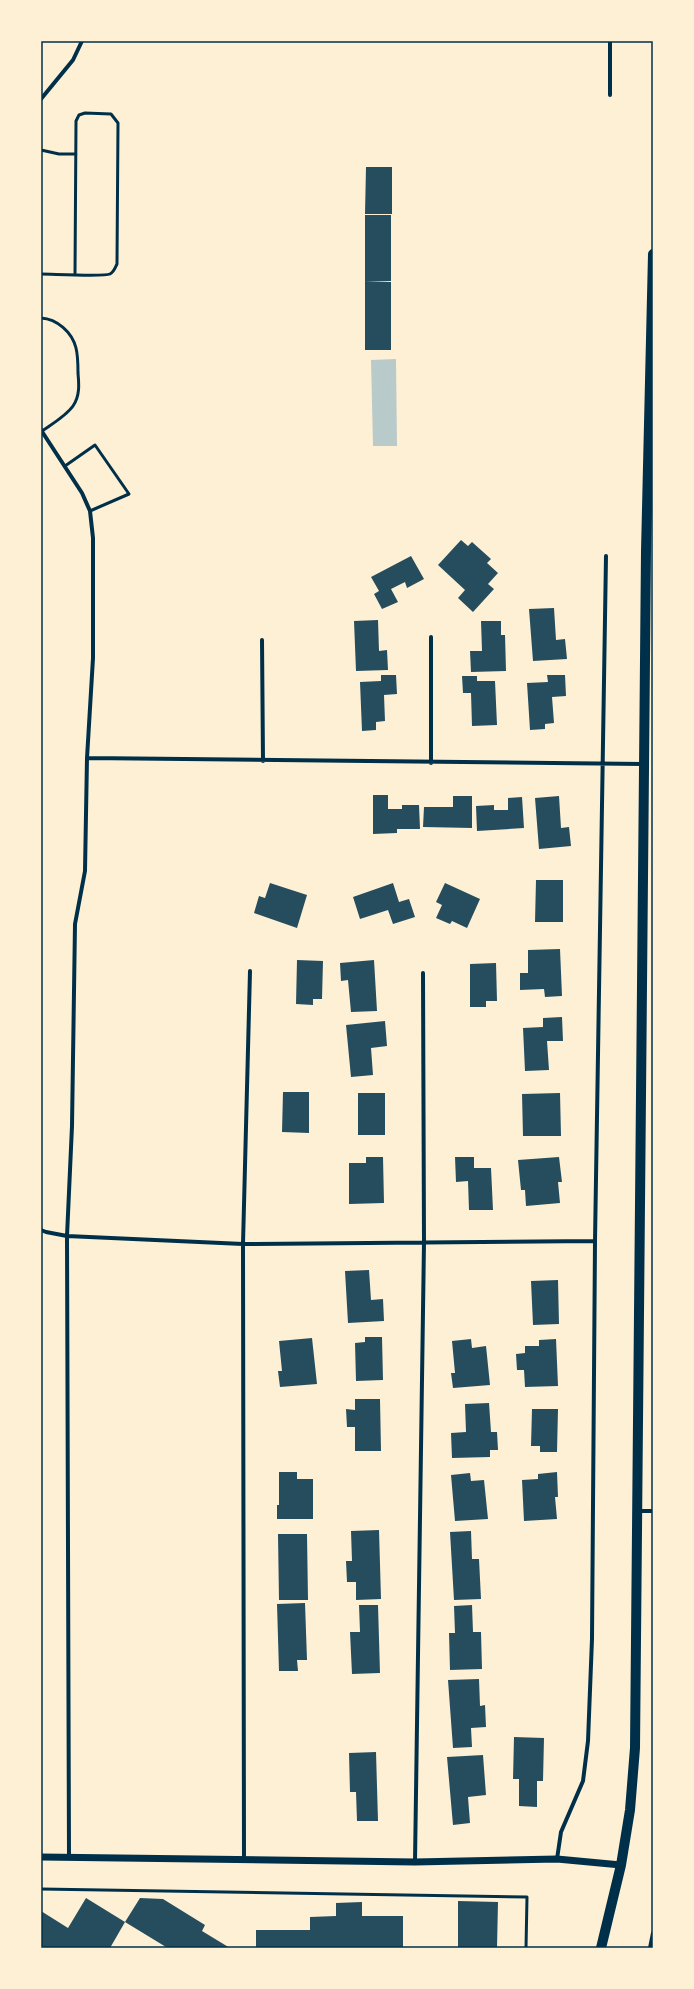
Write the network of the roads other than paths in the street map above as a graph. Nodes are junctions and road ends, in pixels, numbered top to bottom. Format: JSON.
{"nodes":[{"id":1,"x":82,"y":41,"type":"edge"},
{"id":2,"x":610,"y":41,"type":"edge"},
{"id":3,"x":41,"y":90,"type":"edge"},
{"id":4,"x":46,"y":94,"type":"junction"},
{"id":5,"x":610,"y":95,"type":"dead end"},
{"id":6,"x":41,"y":99,"type":"edge"},
{"id":7,"x":41,"y":150,"type":"edge"},
{"id":8,"x":76,"y":154,"type":"junction"},
{"id":9,"x":653,"y":254,"type":"edge"},
{"id":10,"x":41,"y":274,"type":"edge"},
{"id":11,"x":75,"y":275,"type":"junction"},
{"id":12,"x":41,"y":318,"type":"edge"},
{"id":13,"x":41,"y":430,"type":"edge"},
{"id":14,"x":65,"y":466,"type":"junction"},
{"id":15,"x":90,"y":510,"type":"junction"},
{"id":16,"x":650,"y":551,"type":"edge"},
{"id":17,"x":606,"y":556,"type":"dead end"},
{"id":18,"x":431,"y":637,"type":"dead end"},
{"id":19,"x":262,"y":640,"type":"dead end"},
{"id":20,"x":88,"y":758,"type":"junction"},
{"id":21,"x":263,"y":761,"type":"junction"},
{"id":22,"x":431,"y":763,"type":"junction"},
{"id":23,"x":603,"y":764,"type":"junction"},
{"id":24,"x":645,"y":764,"type":"junction"},
{"id":25,"x":250,"y":971,"type":"dead end"},
{"id":26,"x":423,"y":973,"type":"dead end"},
{"id":27,"x":41,"y":1230,"type":"edge"},
{"id":28,"x":67,"y":1236,"type":"junction"},
{"id":29,"x":595,"y":1241,"type":"junction"},
{"id":30,"x":424,"y":1242,"type":"junction"},
{"id":31,"x":244,"y":1244,"type":"junction"},
{"id":32,"x":637,"y":1511,"type":"junction"},
{"id":33,"x":653,"y":1511,"type":"edge"},
{"id":34,"x":41,"y":1857,"type":"edge"},
{"id":35,"x":69,"y":1858,"type":"junction"},
{"id":36,"x":244,"y":1859,"type":"junction"},
{"id":37,"x":557,"y":1859,"type":"junction"},
{"id":38,"x":416,"y":1862,"type":"junction"},
{"id":39,"x":621,"y":1865,"type":"junction"},
{"id":40,"x":41,"y":1889,"type":"edge"},
{"id":41,"x":653,"y":1934,"type":"edge"},
{"id":42,"x":526,"y":1948,"type":"edge"},
{"id":43,"x":601,"y":1948,"type":"edge"},
{"id":44,"x":650,"y":1948,"type":"edge"}],
"edges":[{"from":1,"to":4,"type":"street"},
{"from":2,"to":5,"type":"street"},
{"from":3,"to":4,"type":"street"},
{"from":4,"to":6,"type":"street"},
{"from":7,"to":8,"type":"lane"},
{"from":8,"to":11,"type":"lane"},
{"from":8,"to":11,"type":"lane"},
{"from":9,"to":16,"type":"main road"},
{"from":10,"to":11,"type":"lane"},
{"from":12,"to":13,"type":"lane"},
{"from":13,"to":14,"type":"street"},
{"from":14,"to":15,"type":"street"},
{"from":14,"to":15,"type":"lane"},
{"from":15,"to":20,"type":"street"},
{"from":16,"to":24,"type":"main road"},
{"from":17,"to":23,"type":"street"},
{"from":18,"to":22,"type":"street"},
{"from":19,"to":21,"type":"street"},
{"from":20,"to":21,"type":"street"},
{"from":20,"to":28,"type":"street"},
{"from":21,"to":22,"type":"street"},
{"from":22,"to":23,"type":"street"},
{"from":23,"to":24,"type":"street"},
{"from":23,"to":29,"type":"street"},
{"from":24,"to":32,"type":"main road"},
{"from":25,"to":31,"type":"street"},
{"from":26,"to":30,"type":"street"},
{"from":27,"to":28,"type":"street"},
{"from":28,"to":31,"type":"street"},
{"from":28,"to":35,"type":"street"},
{"from":29,"to":30,"type":"street"},
{"from":29,"to":37,"type":"street"},
{"from":30,"to":31,"type":"street"},
{"from":30,"to":38,"type":"street"},
{"from":31,"to":36,"type":"street"},
{"from":32,"to":33,"type":"street"},
{"from":32,"to":39,"type":"main road"},
{"from":34,"to":35,"type":"street"},
{"from":35,"to":36,"type":"street"},
{"from":36,"to":38,"type":"street"},
{"from":37,"to":38,"type":"street"},
{"from":37,"to":39,"type":"street"},
{"from":39,"to":43,"type":"main road"},
{"from":40,"to":42,"type":"lane"},
{"from":41,"to":44,"type":"street"}]}
